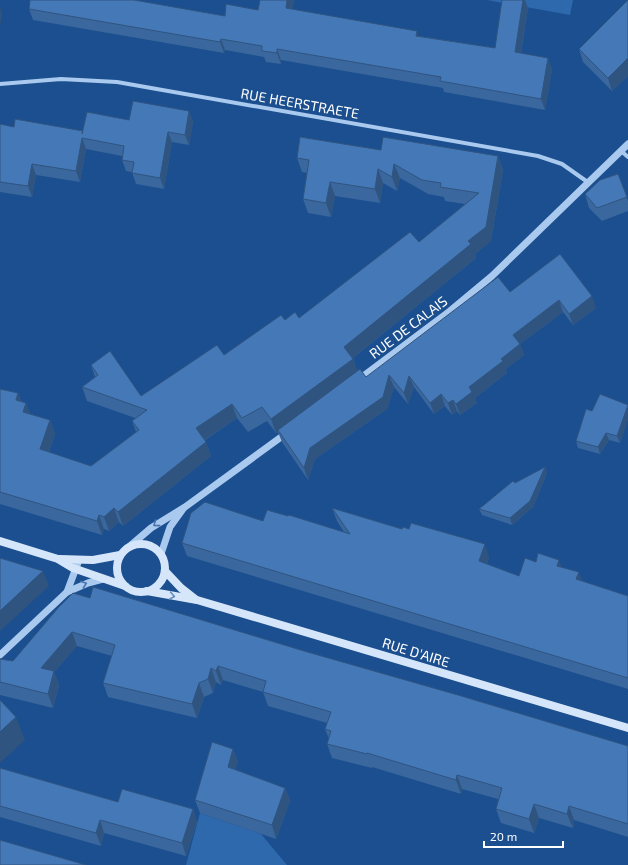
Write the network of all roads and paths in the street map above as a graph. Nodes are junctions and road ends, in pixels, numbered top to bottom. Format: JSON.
{"nodes":[{"id":1,"x":0,"y":84,"type":"edge"},
{"id":2,"x":628,"y":144,"type":"edge"},
{"id":3,"x":620,"y":151,"type":"junction"},
{"id":4,"x":628,"y":157,"type":"edge"},
{"id":5,"x":589,"y":183,"type":"junction"},
{"id":6,"x":349,"y":387,"type":"edge"},
{"id":7,"x":292,"y":428,"type":"edge"},
{"id":8,"x":185,"y":507,"type":"junction"},
{"id":9,"x":0,"y":541,"type":"edge"},
{"id":10,"x":130,"y":546,"type":"junction"},
{"id":11,"x":161,"y":554,"type":"junction"},
{"id":12,"x":120,"y":555,"type":"junction"},
{"id":13,"x":58,"y":559,"type":"junction"},
{"id":14,"x":79,"y":560,"type":"junction"},
{"id":15,"x":76,"y":569,"type":"junction"},
{"id":16,"x":165,"y":571,"type":"junction"},
{"id":17,"x":103,"y":578,"type":"junction"},
{"id":18,"x":126,"y":587,"type":"junction"},
{"id":19,"x":147,"y":591,"type":"junction"},
{"id":20,"x":67,"y":592,"type":"junction"},
{"id":21,"x":197,"y":600,"type":"junction"},
{"id":22,"x":0,"y":655,"type":"edge"},
{"id":23,"x":628,"y":728,"type":"edge"}],
"edges":[{"from":1,"to":5,"type":"street","name":"RUE HEERSTRAETE"},
{"from":2,"to":3,"type":"street","name":"RUE DE CALAIS"},
{"from":3,"to":4,"type":"street"},
{"from":3,"to":5,"type":"street","name":"RUE DE CALAIS"},
{"from":5,"to":6,"type":"street","name":"RUE DE CALAIS"},
{"from":7,"to":8,"type":"street"},
{"from":8,"to":10,"type":"street","one_way":true},
{"from":8,"to":11,"type":"street"},
{"from":9,"to":13,"type":"main road"},
{"from":10,"to":11,"type":"main road"},
{"from":10,"to":12,"type":"main road"},
{"from":11,"to":16,"type":"main road"},
{"from":12,"to":14,"type":"main road"},
{"from":12,"to":18,"type":"main road"},
{"from":13,"to":14,"type":"main road"},
{"from":13,"to":15,"type":"main road"},
{"from":14,"to":15,"type":"street"},
{"from":15,"to":17,"type":"main road"},
{"from":15,"to":20,"type":"street"},
{"from":16,"to":19,"type":"main road"},
{"from":16,"to":21,"type":"main road","name":"RUE D'AIRE"},
{"from":17,"to":18,"type":"main road"},
{"from":20,"to":17,"type":"street","one_way":true},
{"from":18,"to":19,"type":"main road"},
{"from":19,"to":21,"type":"main road","name":"RUE D'AIRE","one_way":true},
{"from":20,"to":22,"type":"street"},
{"from":21,"to":23,"type":"main road","name":"RUE D'AIRE"}]}
